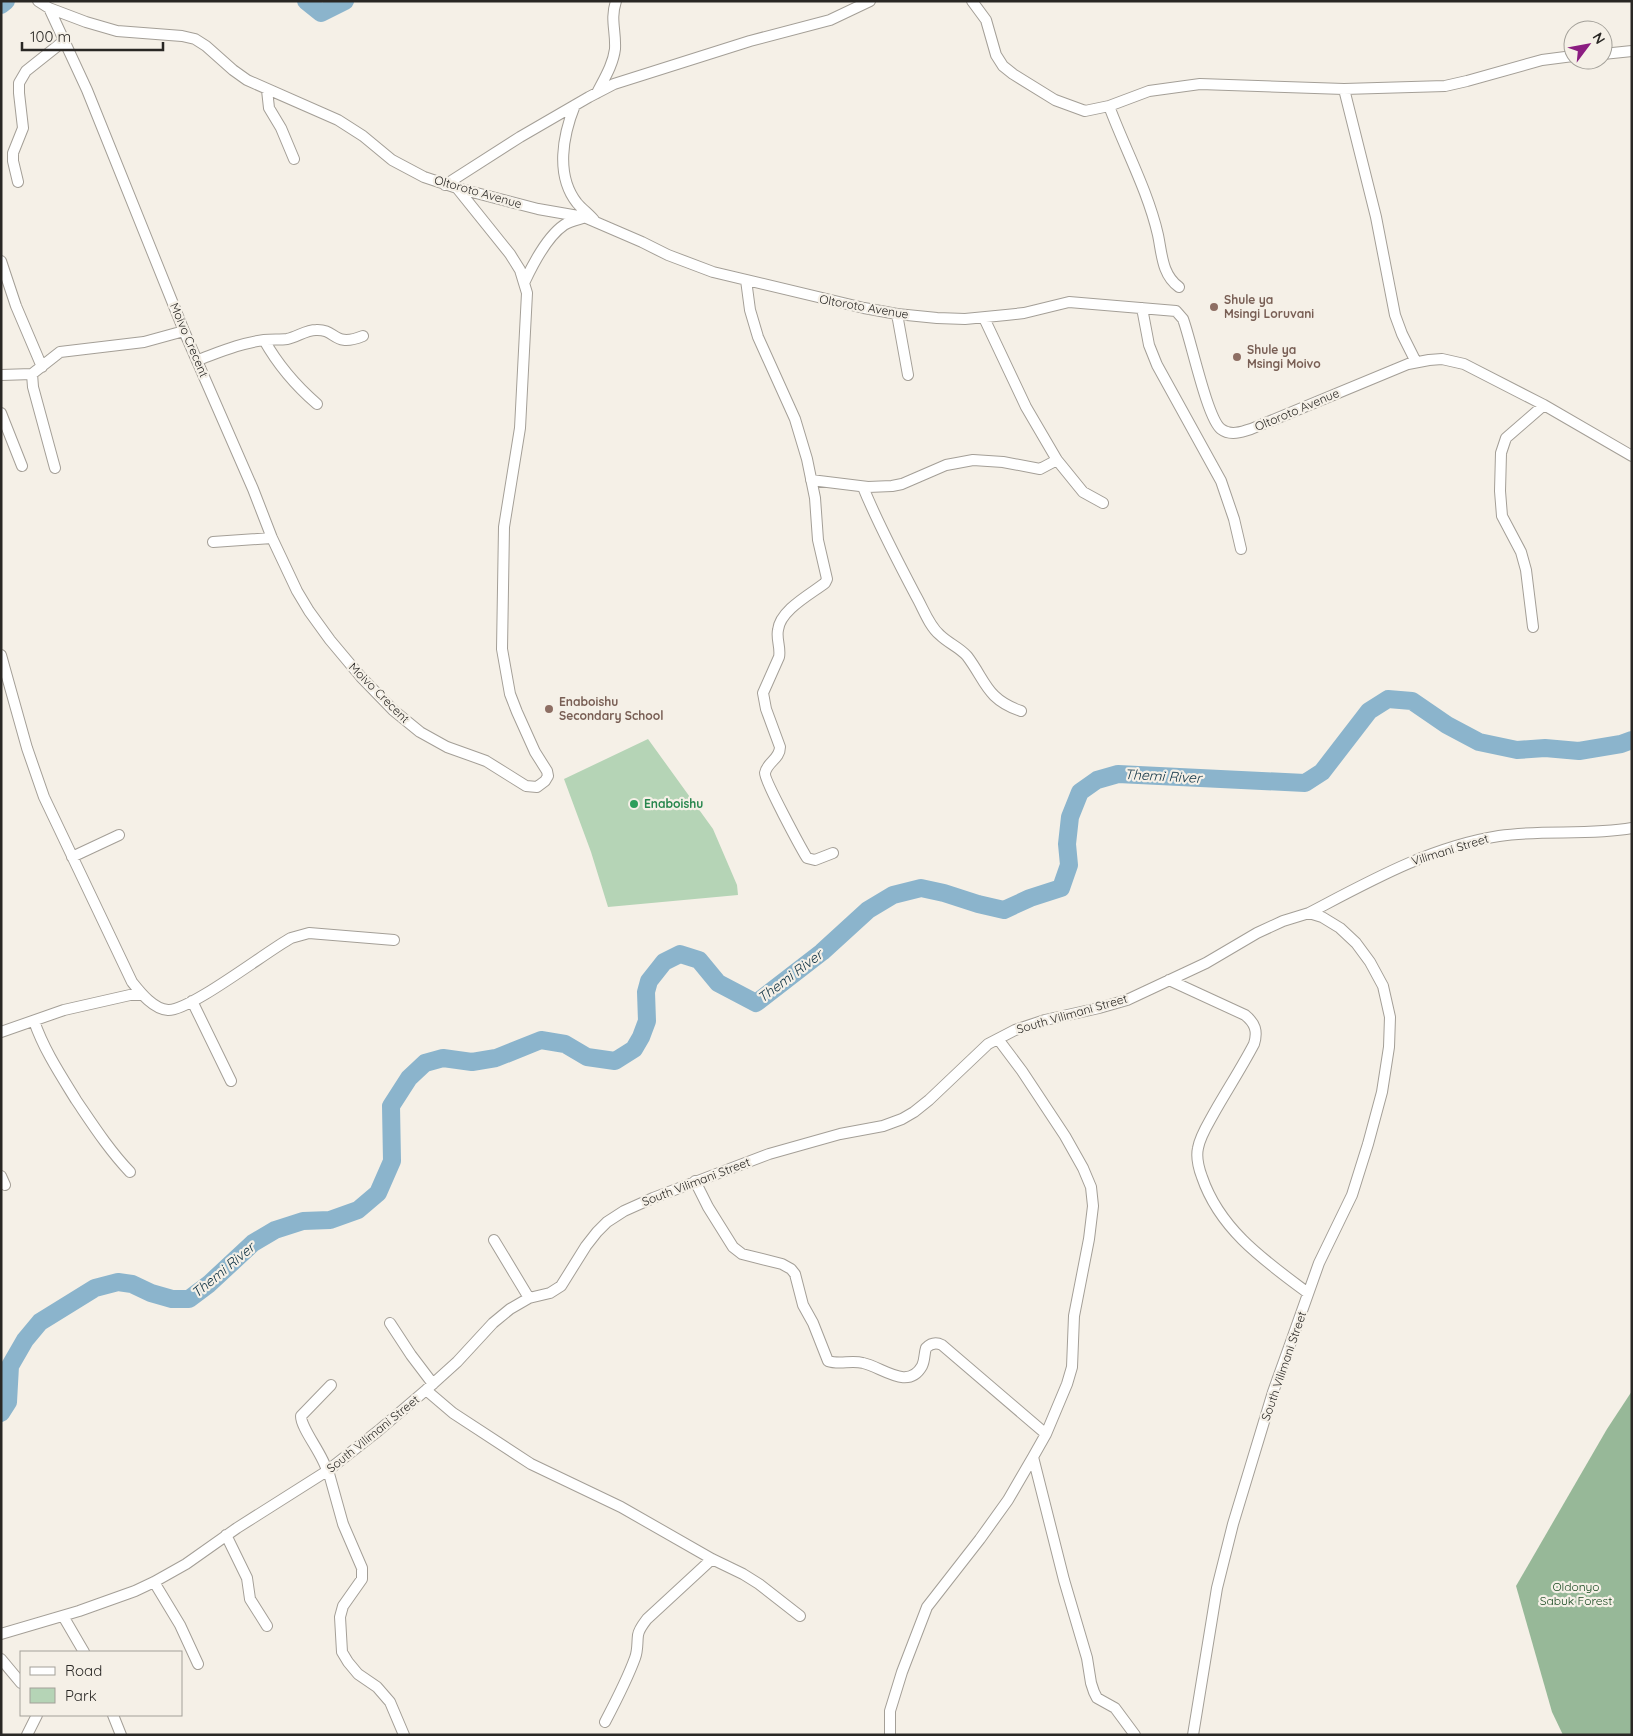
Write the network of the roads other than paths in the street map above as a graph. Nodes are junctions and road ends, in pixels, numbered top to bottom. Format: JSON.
{"nodes":[{"id":1,"x":38,"y":1,"type":"edge"},
{"id":2,"x":616,"y":1,"type":"edge"},
{"id":3,"x":870,"y":1,"type":"edge"},
{"id":4,"x":972,"y":1,"type":"edge"},
{"id":5,"x":49,"y":8,"type":"junction"},
{"id":6,"x":64,"y":40,"type":"junction"},
{"id":7,"x":1632,"y":51,"type":"edge"},
{"id":8,"x":1613,"y":53,"type":"edge"},
{"id":9,"x":1563,"y":58,"type":"edge"},
{"id":10,"x":1344,"y":89,"type":"junction"},
{"id":11,"x":267,"y":90,"type":"junction"},
{"id":12,"x":597,"y":93,"type":"junction"},
{"id":13,"x":575,"y":105,"type":"junction"},
{"id":14,"x":1109,"y":106,"type":"junction"},
{"id":15,"x":294,"y":159,"type":"dead end"},
{"id":16,"x":18,"y":182,"type":"dead end"},
{"id":17,"x":445,"y":185,"type":"junction"},
{"id":18,"x":457,"y":188,"type":"junction"},
{"id":19,"x":584,"y":217,"type":"junction"},
{"id":20,"x":598,"y":223,"type":"junction"},
{"id":21,"x":1,"y":261,"type":"edge"},
{"id":22,"x":746,"y":280,"type":"junction"},
{"id":23,"x":525,"y":281,"type":"junction"},
{"id":24,"x":1179,"y":287,"type":"dead end"},
{"id":25,"x":1142,"y":308,"type":"junction"},
{"id":26,"x":897,"y":314,"type":"junction"},
{"id":27,"x":984,"y":318,"type":"junction"},
{"id":28,"x":184,"y":331,"type":"junction"},
{"id":29,"x":363,"y":336,"type":"dead end"},
{"id":30,"x":264,"y":340,"type":"junction"},
{"id":31,"x":198,"y":360,"type":"junction"},
{"id":32,"x":1416,"y":362,"type":"junction"},
{"id":33,"x":42,"y":367,"type":"junction"},
{"id":34,"x":32,"y":374,"type":"junction"},
{"id":35,"x":1,"y":375,"type":"edge"},
{"id":36,"x":908,"y":375,"type":"dead end"},
{"id":37,"x":317,"y":404,"type":"dead end"},
{"id":38,"x":1544,"y":405,"type":"junction"},
{"id":39,"x":1,"y":413,"type":"edge"},
{"id":40,"x":1632,"y":456,"type":"edge"},
{"id":41,"x":1057,"y":460,"type":"junction"},
{"id":42,"x":22,"y":466,"type":"dead end"},
{"id":43,"x":56,"y":468,"type":"dead end"},
{"id":44,"x":811,"y":480,"type":"junction"},
{"id":45,"x":863,"y":487,"type":"junction"},
{"id":46,"x":1103,"y":503,"type":"dead end"},
{"id":47,"x":272,"y":538,"type":"junction"},
{"id":48,"x":213,"y":542,"type":"dead end"},
{"id":49,"x":1240,"y":549,"type":"dead end"},
{"id":50,"x":1533,"y":627,"type":"dead end"},
{"id":51,"x":1,"y":655,"type":"edge"},
{"id":52,"x":1021,"y":711,"type":"dead end"},
{"id":53,"x":1632,"y":828,"type":"edge"},
{"id":54,"x":119,"y":835,"type":"dead end"},
{"id":55,"x":833,"y":853,"type":"dead end"},
{"id":56,"x":72,"y":857,"type":"junction"},
{"id":57,"x":1309,"y":913,"type":"junction"},
{"id":58,"x":394,"y":940,"type":"dead end"},
{"id":59,"x":1169,"y":980,"type":"junction"},
{"id":60,"x":142,"y":995,"type":"junction"},
{"id":61,"x":192,"y":1001,"type":"junction"},
{"id":62,"x":34,"y":1021,"type":"junction"},
{"id":63,"x":1,"y":1032,"type":"edge"},
{"id":64,"x":998,"y":1039,"type":"junction"},
{"id":65,"x":231,"y":1081,"type":"dead end"},
{"id":66,"x":130,"y":1172,"type":"dead end"},
{"id":67,"x":695,"y":1181,"type":"junction"},
{"id":68,"x":494,"y":1240,"type":"dead end"},
{"id":69,"x":1308,"y":1293,"type":"junction"},
{"id":70,"x":529,"y":1298,"type":"junction"},
{"id":71,"x":390,"y":1323,"type":"dead end"},
{"id":72,"x":331,"y":1385,"type":"dead end"},
{"id":73,"x":430,"y":1387,"type":"junction"},
{"id":74,"x":1046,"y":1434,"type":"junction"},
{"id":75,"x":1034,"y":1457,"type":"junction"},
{"id":76,"x":328,"y":1471,"type":"junction"},
{"id":77,"x":226,"y":1536,"type":"junction"},
{"id":78,"x":712,"y":1559,"type":"junction"},
{"id":79,"x":154,"y":1582,"type":"junction"},
{"id":80,"x":63,"y":1616,"type":"junction"},
{"id":81,"x":800,"y":1616,"type":"dead end"},
{"id":82,"x":267,"y":1626,"type":"dead end"},
{"id":83,"x":1,"y":1634,"type":"edge"},
{"id":84,"x":83,"y":1651,"type":"edge"},
{"id":85,"x":1,"y":1659,"type":"edge"},
{"id":86,"x":198,"y":1664,"type":"dead end"},
{"id":87,"x":20,"y":1683,"type":"edge"},
{"id":88,"x":36,"y":1716,"type":"edge"},
{"id":89,"x":112,"y":1716,"type":"edge"},
{"id":90,"x":605,"y":1722,"type":"dead end"},
{"id":91,"x":27,"y":1735,"type":"edge"},
{"id":92,"x":121,"y":1735,"type":"edge"},
{"id":93,"x":404,"y":1735,"type":"edge"},
{"id":94,"x":890,"y":1735,"type":"edge"},
{"id":95,"x":1135,"y":1735,"type":"edge"},
{"id":96,"x":1192,"y":1735,"type":"edge"}],
"edges":[{"from":1,"to":5,"type":"street","name":"Oltoroto Avenue"},
{"from":2,"to":12,"type":"street"},
{"from":3,"to":12,"type":"street"},
{"from":4,"to":14,"type":"street"},
{"from":5,"to":6,"type":"street","name":"Moivo Crecent"},
{"from":5,"to":11,"type":"street","name":"Oltoroto Avenue"},
{"from":6,"to":16,"type":"street"},
{"from":6,"to":28,"type":"street","name":"Moivo Crecent"},
{"from":7,"to":8,"type":"street"},
{"from":9,"to":10,"type":"street"},
{"from":10,"to":14,"type":"street"},
{"from":10,"to":32,"type":"street"},
{"from":11,"to":15,"type":"street"},
{"from":11,"to":17,"type":"street","name":"Oltoroto Avenue"},
{"from":12,"to":13,"type":"street"},
{"from":13,"to":17,"type":"street"},
{"from":13,"to":20,"type":"street"},
{"from":14,"to":24,"type":"street"},
{"from":17,"to":18,"type":"street","name":"Oltoroto Avenue"},
{"from":18,"to":19,"type":"street","name":"Oltoroto Avenue"},
{"from":18,"to":23,"type":"street","name":"Moivo Crecent"},
{"from":19,"to":20,"type":"street","name":"Oltoroto Avenue"},
{"from":19,"to":23,"type":"street"},
{"from":20,"to":22,"type":"street","name":"Oltoroto Avenue"},
{"from":21,"to":33,"type":"street"},
{"from":22,"to":26,"type":"street","name":"Oltoroto Avenue"},
{"from":22,"to":44,"type":"street"},
{"from":23,"to":47,"type":"street","name":"Moivo Crecent"},
{"from":25,"to":27,"type":"street","name":"Oltoroto Avenue"},
{"from":25,"to":32,"type":"street","name":"Oltoroto Avenue"},
{"from":25,"to":49,"type":"street"},
{"from":26,"to":27,"type":"street","name":"Oltoroto Avenue"},
{"from":26,"to":36,"type":"street"},
{"from":27,"to":41,"type":"street"},
{"from":28,"to":31,"type":"street","name":"Moivo Crecent"},
{"from":28,"to":33,"type":"street"},
{"from":29,"to":30,"type":"street"},
{"from":30,"to":31,"type":"street"},
{"from":30,"to":37,"type":"street"},
{"from":31,"to":47,"type":"street","name":"Moivo Crecent"},
{"from":32,"to":38,"type":"street","name":"Oltoroto Avenue"},
{"from":33,"to":34,"type":"street"},
{"from":34,"to":35,"type":"street"},
{"from":34,"to":43,"type":"street"},
{"from":38,"to":40,"type":"street","name":"Oltoroto Avenue"},
{"from":38,"to":50,"type":"street"},
{"from":39,"to":42,"type":"street"},
{"from":41,"to":45,"type":"street"},
{"from":41,"to":46,"type":"street"},
{"from":44,"to":45,"type":"street"},
{"from":44,"to":55,"type":"street"},
{"from":45,"to":52,"type":"street"},
{"from":47,"to":48,"type":"street"},
{"from":51,"to":56,"type":"street"},
{"from":53,"to":57,"type":"street","name":"Vilimani Street"},
{"from":54,"to":56,"type":"street"},
{"from":56,"to":60,"type":"street"},
{"from":57,"to":59,"type":"street","name":"South Vilimani Street"},
{"from":57,"to":69,"type":"street","name":"South Vilimani Street"},
{"from":58,"to":61,"type":"street"},
{"from":59,"to":64,"type":"street","name":"South Vilimani Street"},
{"from":59,"to":69,"type":"street"},
{"from":60,"to":61,"type":"street"},
{"from":60,"to":62,"type":"street"},
{"from":61,"to":65,"type":"street"},
{"from":62,"to":63,"type":"street"},
{"from":62,"to":66,"type":"street"},
{"from":64,"to":67,"type":"street","name":"South Vilimani Street"},
{"from":64,"to":74,"type":"street"},
{"from":67,"to":70,"type":"street","name":"South Vilimani Street"},
{"from":67,"to":74,"type":"street"},
{"from":68,"to":70,"type":"street"},
{"from":69,"to":96,"type":"street","name":"South Vilimani Street"},
{"from":70,"to":73,"type":"street","name":"South Vilimani Street"},
{"from":71,"to":73,"type":"street"},
{"from":72,"to":76,"type":"street"},
{"from":73,"to":76,"type":"street","name":"South Vilimani Street"},
{"from":73,"to":78,"type":"street"},
{"from":74,"to":75,"type":"street"},
{"from":75,"to":94,"type":"street"},
{"from":75,"to":95,"type":"street"},
{"from":76,"to":77,"type":"street","name":"South Vilimani Street"},
{"from":76,"to":93,"type":"street"},
{"from":77,"to":79,"type":"street","name":"South Vilimani Street"},
{"from":77,"to":82,"type":"street"},
{"from":78,"to":81,"type":"street"},
{"from":78,"to":90,"type":"street"},
{"from":79,"to":80,"type":"street","name":"South Vilimani Street"},
{"from":79,"to":86,"type":"street"},
{"from":80,"to":83,"type":"street","name":"South Vilimani Street"},
{"from":80,"to":84,"type":"street"},
{"from":85,"to":87,"type":"street"},
{"from":88,"to":91,"type":"street"},
{"from":89,"to":92,"type":"street"}]}
